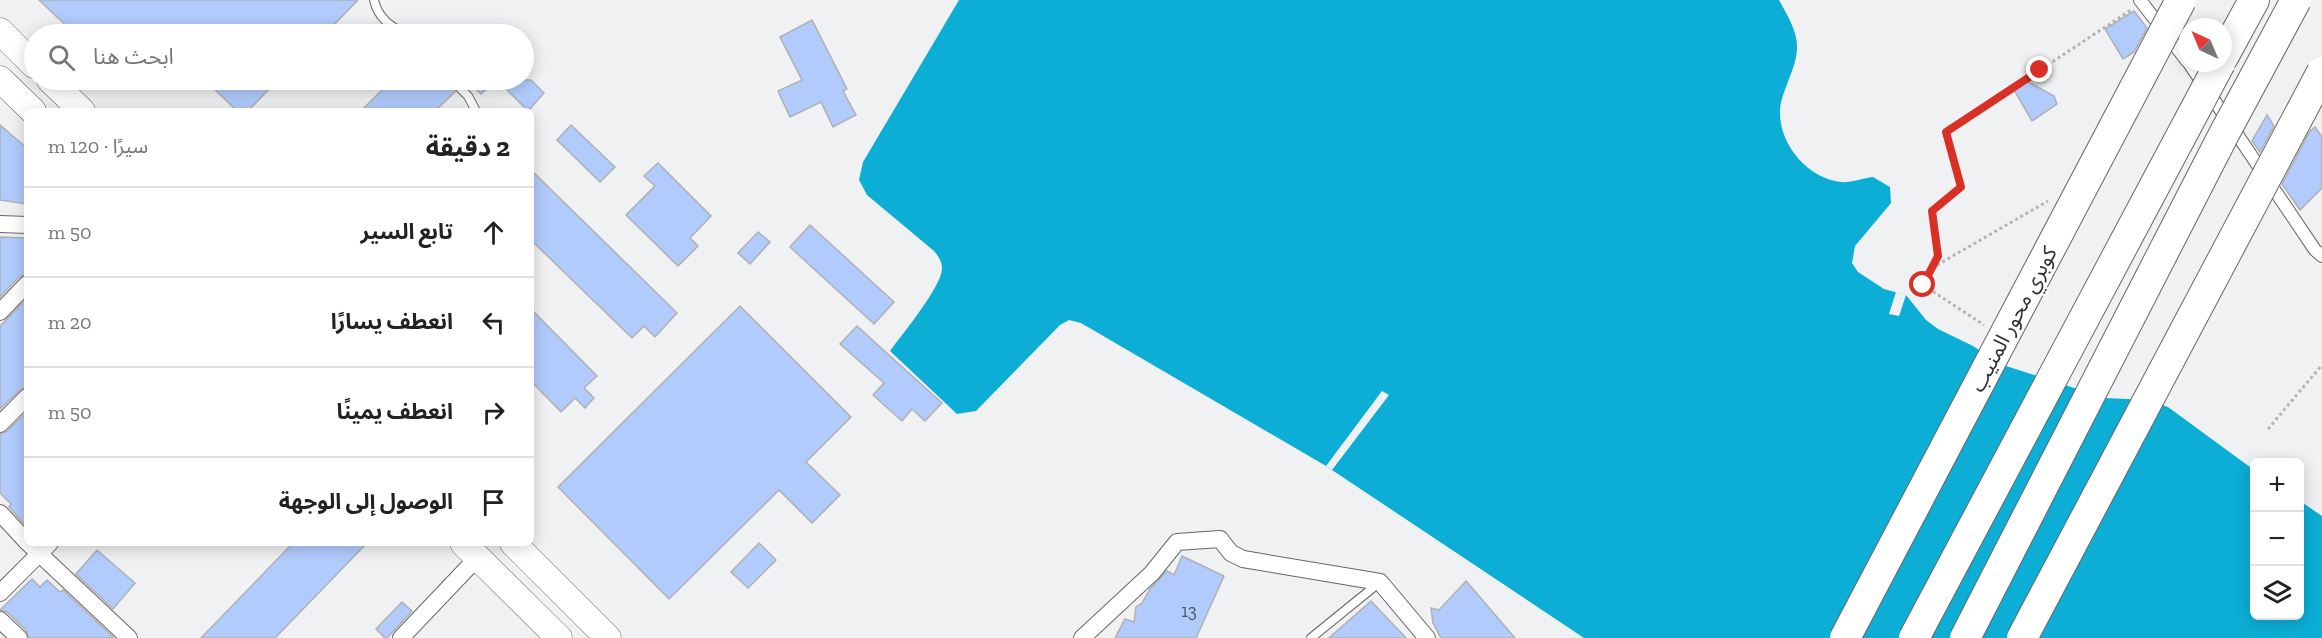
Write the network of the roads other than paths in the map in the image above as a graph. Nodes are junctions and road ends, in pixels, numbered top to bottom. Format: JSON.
{"nodes":[{"id":1,"x":374,"y":0,"type":"edge"},
{"id":2,"x":2181,"y":0,"type":"edge"},
{"id":3,"x":2254,"y":0,"type":"edge"},
{"id":4,"x":2296,"y":0,"type":"edge"},
{"id":5,"x":2141,"y":1,"type":"edge"},
{"id":6,"x":388,"y":24,"type":"edge"},
{"id":7,"x":0,"y":31,"type":"edge"},
{"id":8,"x":2232,"y":40,"type":"edge"},
{"id":9,"x":2178,"y":49,"type":"edge"},
{"id":10,"x":24,"y":54,"type":"edge"},
{"id":11,"x":2195,"y":72,"type":"edge"},
{"id":12,"x":2215,"y":72,"type":"edge"},
{"id":13,"x":2322,"y":72,"type":"edge"},
{"id":14,"x":0,"y":79,"type":"edge"},
{"id":15,"x":60,"y":90,"type":"edge"},
{"id":16,"x":462,"y":90,"type":"edge"},
{"id":17,"x":30,"y":108,"type":"edge"},
{"id":18,"x":79,"y":108,"type":"edge"},
{"id":19,"x":474,"y":108,"type":"edge"},
{"id":20,"x":0,"y":224,"type":"edge"},
{"id":21,"x":24,"y":225,"type":"edge"},
{"id":22,"x":2322,"y":256,"type":"edge"},
{"id":23,"x":24,"y":287,"type":"edge"},
{"id":24,"x":0,"y":312,"type":"edge"},
{"id":25,"x":24,"y":400,"type":"edge"},
{"id":26,"x":0,"y":424,"type":"edge"},
{"id":27,"x":0,"y":513,"type":"edge"},
{"id":28,"x":24,"y":534,"type":"edge"},
{"id":29,"x":35,"y":546,"type":"edge"},
{"id":30,"x":37,"y":546,"type":"edge"},
{"id":31,"x":516,"y":546,"type":"edge"},
{"id":32,"x":470,"y":550,"type":"edge"},
{"id":33,"x":1380,"y":582,"type":"junction"},
{"id":34,"x":0,"y":593,"type":"edge"},
{"id":35,"x":0,"y":620,"type":"edge"},
{"id":36,"x":18,"y":638,"type":"edge"},
{"id":37,"x":129,"y":638,"type":"edge"},
{"id":38,"x":401,"y":638,"type":"edge"},
{"id":39,"x":559,"y":638,"type":"edge"},
{"id":40,"x":608,"y":638,"type":"edge"},
{"id":41,"x":1082,"y":638,"type":"edge"},
{"id":42,"x":1311,"y":638,"type":"edge"},
{"id":43,"x":1427,"y":638,"type":"edge"},
{"id":44,"x":1845,"y":638,"type":"edge"},
{"id":45,"x":1914,"y":638,"type":"edge"},
{"id":46,"x":1965,"y":638,"type":"edge"},
{"id":47,"x":2022,"y":638,"type":"edge"}],
"edges":[{"from":1,"to":6,"type":"lane"},
{"from":2,"to":44,"type":"highway","name":"كوبري محور المنيب","bridge":true},
{"from":3,"to":8,"type":"highway"},
{"from":4,"to":46,"type":"highway","bridge":true},
{"from":5,"to":9,"type":"street"},
{"from":7,"to":10,"type":"main road"},
{"from":11,"to":22,"type":"street"},
{"from":12,"to":45,"type":"highway","bridge":true},
{"from":13,"to":47,"type":"highway","bridge":true},
{"from":14,"to":17,"type":"main road"},
{"from":15,"to":18,"type":"main road"},
{"from":16,"to":19,"type":"lane"},
{"from":20,"to":21,"type":"street"},
{"from":23,"to":24,"type":"street"},
{"from":25,"to":26,"type":"street"},
{"from":27,"to":28,"type":"street"},
{"from":29,"to":34,"type":"street"},
{"from":30,"to":37,"type":"street"},
{"from":31,"to":40,"type":"main road"},
{"from":32,"to":38,"type":"street"},
{"from":32,"to":39,"type":"main road"},
{"from":33,"to":41,"type":"street"},
{"from":33,"to":42,"type":"lane"},
{"from":33,"to":43,"type":"street"},
{"from":35,"to":36,"type":"street"}]}
